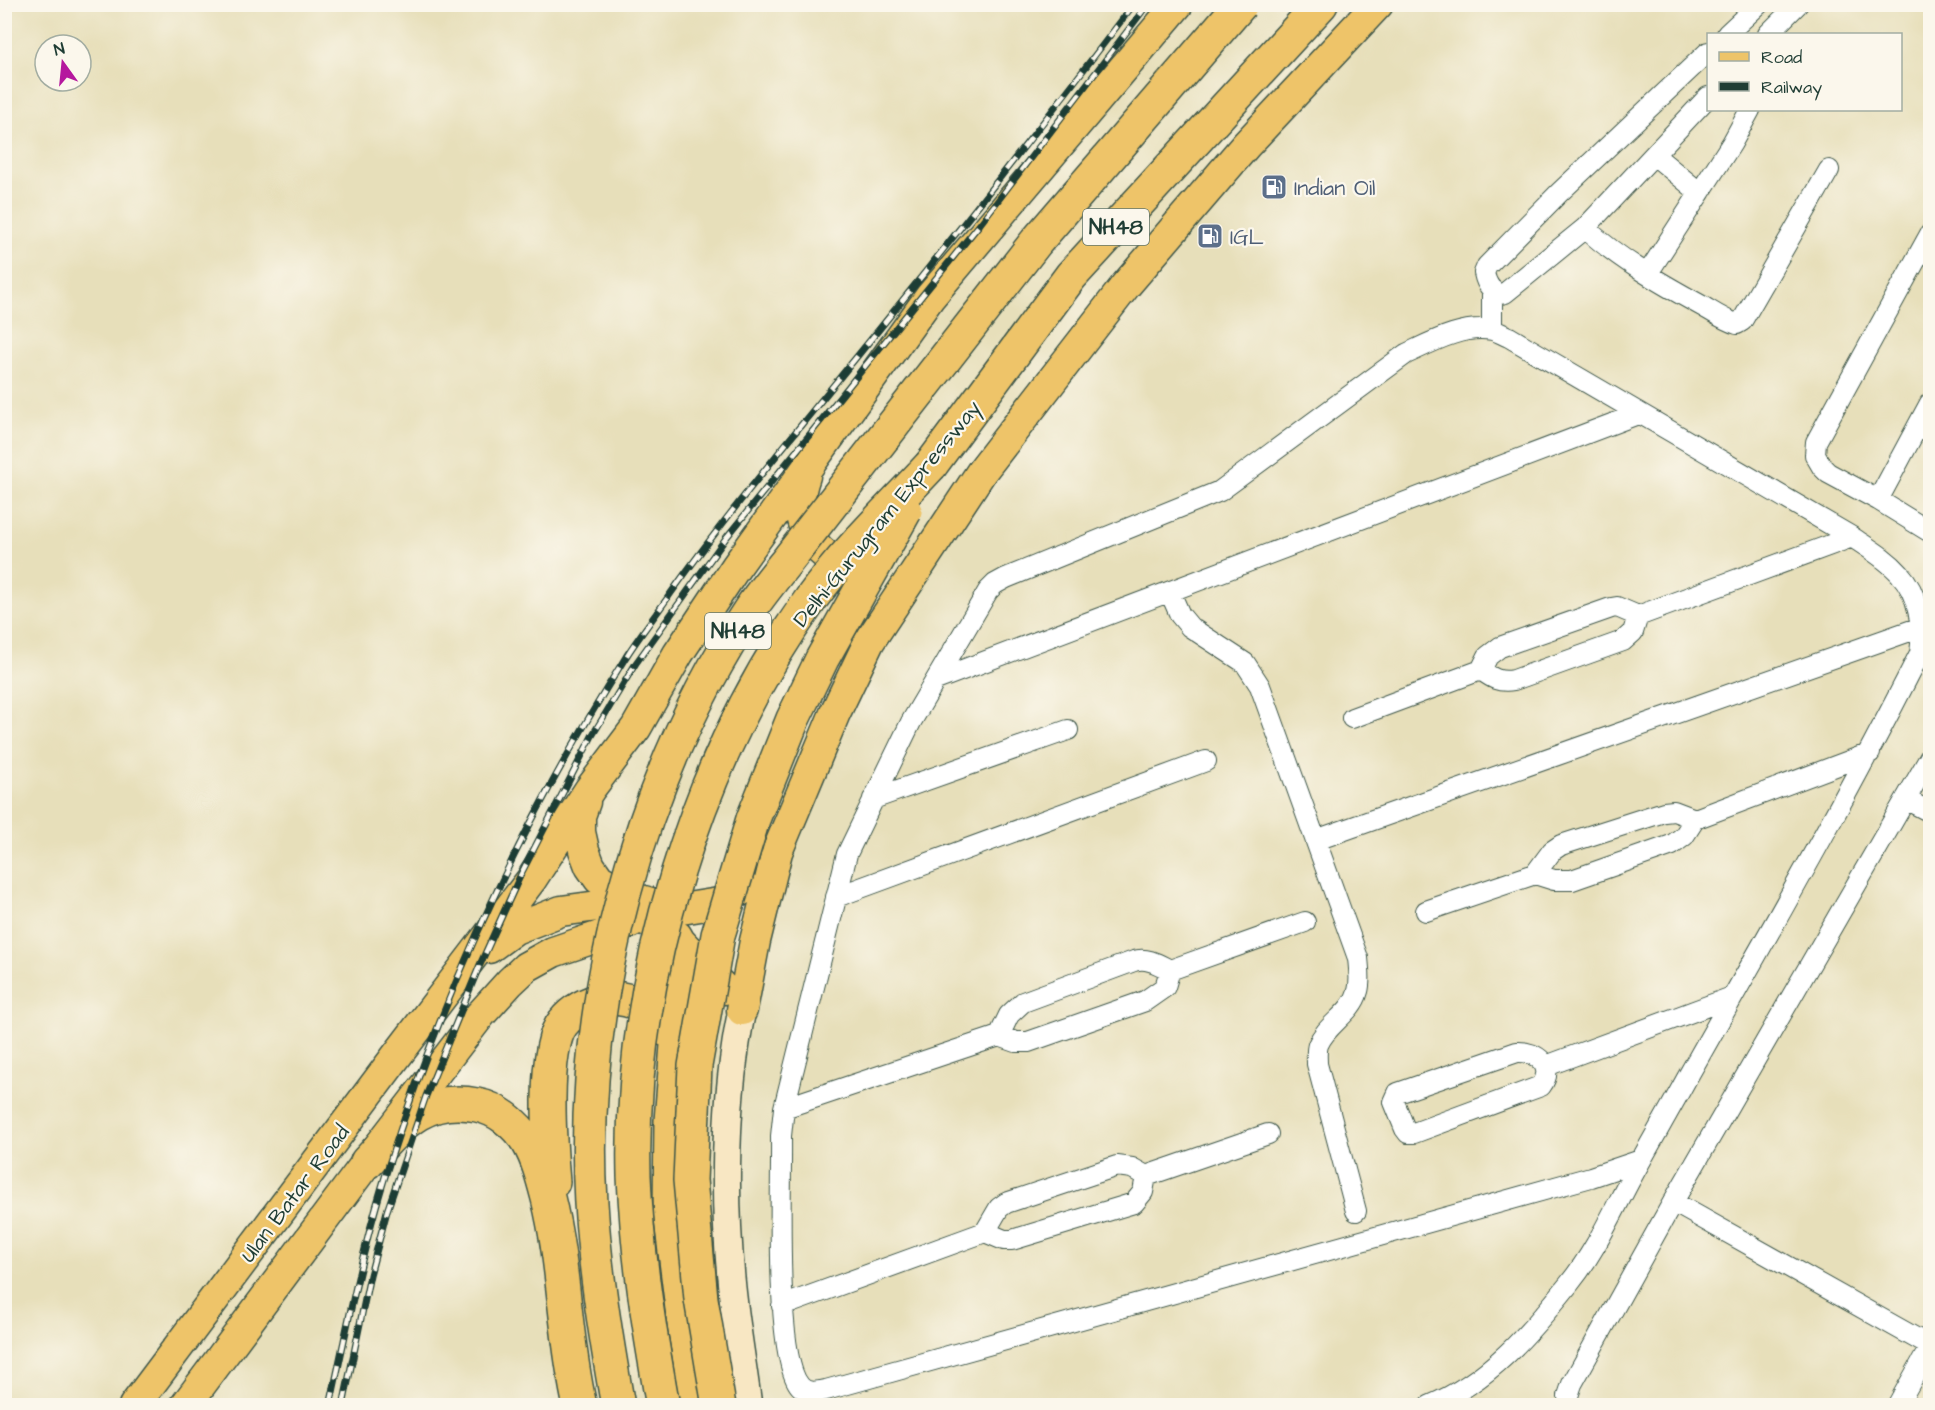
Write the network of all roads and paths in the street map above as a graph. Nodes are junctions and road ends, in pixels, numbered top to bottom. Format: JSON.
{"nodes":[{"id":1,"x":1178,"y":4,"type":"edge"},
{"id":2,"x":1241,"y":4,"type":"edge"},
{"id":3,"x":1321,"y":4,"type":"edge"},
{"id":4,"x":1378,"y":4,"type":"edge"},
{"id":5,"x":1798,"y":4,"type":"edge"},
{"id":6,"x":1757,"y":6,"type":"edge"},
{"id":7,"x":1774,"y":28,"type":"edge"},
{"id":8,"x":1728,"y":33,"type":"edge"},
{"id":9,"x":1707,"y":53,"type":"edge"},
{"id":10,"x":1707,"y":98,"type":"edge"},
{"id":11,"x":1749,"y":111,"type":"edge"},
{"id":12,"x":1654,"y":155,"type":"junction"},
{"id":13,"x":1829,"y":170,"type":"dead end"},
{"id":14,"x":1700,"y":192,"type":"junction"},
{"id":15,"x":1585,"y":228,"type":"junction"},
{"id":16,"x":1930,"y":234,"type":"edge"},
{"id":17,"x":1648,"y":273,"type":"junction"},
{"id":18,"x":1492,"y":289,"type":"junction"},
{"id":19,"x":1492,"y":330,"type":"junction"},
{"id":20,"x":1930,"y":403,"type":"edge"},
{"id":21,"x":1638,"y":414,"type":"junction"},
{"id":22,"x":931,"y":465,"type":"junction"},
{"id":23,"x":808,"y":467,"type":"junction"},
{"id":24,"x":1878,"y":500,"type":"junction"},
{"id":25,"x":1930,"y":532,"type":"edge"},
{"id":26,"x":1852,"y":537,"type":"junction"},
{"id":27,"x":928,"y":554,"type":"junction"},
{"id":28,"x":1170,"y":592,"type":"junction"},
{"id":29,"x":1638,"y":616,"type":"junction"},
{"id":30,"x":1923,"y":616,"type":"edge"},
{"id":31,"x":1481,"y":670,"type":"junction"},
{"id":32,"x":936,"y":680,"type":"junction"},
{"id":33,"x":1352,"y":718,"type":"dead end"},
{"id":34,"x":1068,"y":730,"type":"dead end"},
{"id":35,"x":1870,"y":753,"type":"junction"},
{"id":36,"x":1930,"y":757,"type":"edge"},
{"id":37,"x":1206,"y":761,"type":"dead end"},
{"id":38,"x":590,"y":789,"type":"junction"},
{"id":39,"x":873,"y":800,"type":"junction"},
{"id":40,"x":1907,"y":800,"type":"junction"},
{"id":41,"x":1930,"y":812,"type":"edge"},
{"id":42,"x":1695,"y":819,"type":"junction"},
{"id":43,"x":1316,"y":840,"type":"junction"},
{"id":44,"x":777,"y":852,"type":"junction"},
{"id":45,"x":1535,"y":874,"type":"junction"},
{"id":46,"x":836,"y":897,"type":"junction"},
{"id":47,"x":1426,"y":911,"type":"dead end"},
{"id":48,"x":642,"y":917,"type":"junction"},
{"id":49,"x":1305,"y":922,"type":"dead end"},
{"id":50,"x":676,"y":937,"type":"junction"},
{"id":51,"x":1170,"y":970,"type":"junction"},
{"id":52,"x":455,"y":981,"type":"junction"},
{"id":53,"x":1732,"y":998,"type":"junction"},
{"id":54,"x":742,"y":1010,"type":"junction"},
{"id":55,"x":999,"y":1036,"type":"junction"},
{"id":56,"x":1546,"y":1066,"type":"junction"},
{"id":57,"x":674,"y":1073,"type":"junction"},
{"id":58,"x":784,"y":1108,"type":"junction"},
{"id":59,"x":1268,"y":1134,"type":"dead end"},
{"id":60,"x":1641,"y":1160,"type":"junction"},
{"id":61,"x":367,"y":1162,"type":"junction"},
{"id":62,"x":1146,"y":1176,"type":"junction"},
{"id":63,"x":1673,"y":1202,"type":"junction"},
{"id":64,"x":1356,"y":1211,"type":"dead end"},
{"id":65,"x":556,"y":1231,"type":"junction"},
{"id":66,"x":985,"y":1232,"type":"junction"},
{"id":67,"x":782,"y":1306,"type":"junction"},
{"id":68,"x":1930,"y":1346,"type":"edge"},
{"id":69,"x":134,"y":1406,"type":"edge"},
{"id":70,"x":185,"y":1406,"type":"edge"},
{"id":71,"x":580,"y":1406,"type":"edge"},
{"id":72,"x":618,"y":1406,"type":"edge"},
{"id":73,"x":663,"y":1406,"type":"edge"},
{"id":74,"x":698,"y":1406,"type":"edge"},
{"id":75,"x":719,"y":1406,"type":"edge"},
{"id":76,"x":748,"y":1406,"type":"edge"},
{"id":77,"x":1429,"y":1406,"type":"edge"},
{"id":78,"x":1569,"y":1406,"type":"edge"},
{"id":79,"x":1897,"y":1406,"type":"edge"}],
"edges":[{"from":1,"to":23,"type":"main road"},
{"from":2,"to":72,"type":"highway","name":"Delhi-Gurugram Expressway","number":"NH48","bridge":true},
{"from":3,"to":22,"type":"highway","name":"Delhi-Gurugram Expressway","number":"NH48"},
{"from":4,"to":27,"type":"main road"},
{"from":5,"to":7,"type":"street"},
{"from":6,"to":7,"type":"street"},
{"from":6,"to":8,"type":"street"},
{"from":9,"to":18,"type":"street"},
{"from":10,"to":12,"type":"street"},
{"from":11,"to":14,"type":"street"},
{"from":12,"to":14,"type":"street"},
{"from":12,"to":15,"type":"street"},
{"from":13,"to":17,"type":"street"},
{"from":14,"to":17,"type":"street"},
{"from":15,"to":17,"type":"street"},
{"from":15,"to":18,"type":"street"},
{"from":16,"to":24,"type":"street"},
{"from":18,"to":19,"type":"street"},
{"from":19,"to":21,"type":"street"},
{"from":19,"to":32,"type":"street"},
{"from":20,"to":24,"type":"street"},
{"from":21,"to":26,"type":"street"},
{"from":21,"to":28,"type":"street"},
{"from":22,"to":73,"type":"highway","name":"Delhi-Gurugram Expressway","number":"NH48","bridge":true},
{"from":22,"to":75,"type":"highway","bridge":true},
{"from":23,"to":27,"type":"main road"},
{"from":23,"to":38,"type":"main road"},
{"from":24,"to":25,"type":"street"},
{"from":26,"to":29,"type":"street"},
{"from":26,"to":30,"type":"street"},
{"from":27,"to":44,"type":"main road"},
{"from":28,"to":32,"type":"street"},
{"from":28,"to":43,"type":"street"},
{"from":29,"to":31,"type":"street"},
{"from":29,"to":31,"type":"street"},
{"from":30,"to":35,"type":"street"},
{"from":30,"to":43,"type":"street"},
{"from":31,"to":33,"type":"street"},
{"from":32,"to":39,"type":"street"},
{"from":34,"to":39,"type":"street"},
{"from":35,"to":42,"type":"street"},
{"from":35,"to":53,"type":"street"},
{"from":36,"to":40,"type":"street"},
{"from":37,"to":46,"type":"street"},
{"from":38,"to":44,"type":"main road"},
{"from":38,"to":52,"type":"main road"},
{"from":39,"to":46,"type":"street"},
{"from":40,"to":41,"type":"street"},
{"from":40,"to":63,"type":"street"},
{"from":42,"to":45,"type":"street"},
{"from":42,"to":45,"type":"street"},
{"from":43,"to":64,"type":"street"},
{"from":44,"to":54,"type":"main road"},
{"from":45,"to":47,"type":"street"},
{"from":46,"to":58,"type":"street"},
{"from":48,"to":50,"type":"main road"},
{"from":48,"to":52,"type":"main road"},
{"from":48,"to":61,"type":"main road","name":"Ulan Batar Road"},
{"from":49,"to":51,"type":"street"},
{"from":50,"to":54,"type":"main road"},
{"from":50,"to":57,"type":"highway"},
{"from":51,"to":55,"type":"street"},
{"from":51,"to":55,"type":"street"},
{"from":52,"to":69,"type":"main road","name":"Ulan Batar Road"},
{"from":53,"to":56,"type":"street"},
{"from":53,"to":60,"type":"street"},
{"from":54,"to":76,"type":"main road"},
{"from":55,"to":58,"type":"street"},
{"from":56,"to":56,"type":"street"},
{"from":57,"to":65,"type":"highway"},
{"from":57,"to":74,"type":"highway"},
{"from":58,"to":67,"type":"street"},
{"from":59,"to":62,"type":"street"},
{"from":60,"to":67,"type":"street"},
{"from":60,"to":77,"type":"street"},
{"from":61,"to":65,"type":"highway"},
{"from":61,"to":70,"type":"main road","name":"Ulan Batar Road"},
{"from":62,"to":66,"type":"street"},
{"from":62,"to":66,"type":"street"},
{"from":63,"to":68,"type":"street"},
{"from":63,"to":78,"type":"street"},
{"from":65,"to":71,"type":"highway"},
{"from":66,"to":67,"type":"street"},
{"from":68,"to":79,"type":"street"}]}
